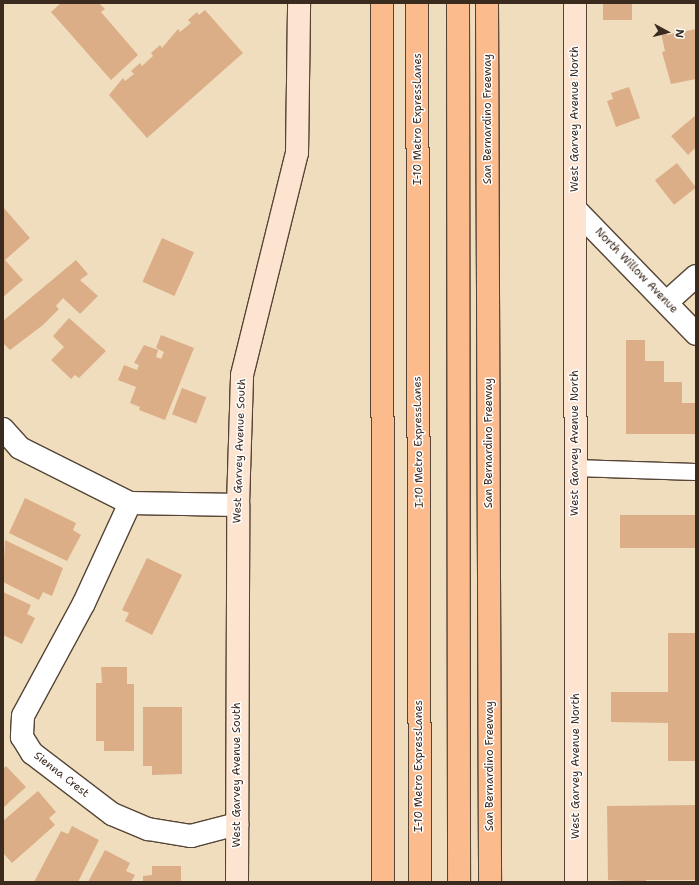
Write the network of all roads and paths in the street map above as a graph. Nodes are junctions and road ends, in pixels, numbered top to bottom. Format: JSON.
{"nodes":[{"id":1,"x":299,"y":3,"type":"edge"},
{"id":2,"x":382,"y":3,"type":"edge"},
{"id":3,"x":417,"y":3,"type":"edge"},
{"id":4,"x":458,"y":3,"type":"edge"},
{"id":5,"x":487,"y":3,"type":"edge"},
{"id":6,"x":574,"y":3,"type":"edge"},
{"id":7,"x":575,"y":209,"type":"junction"},
{"id":8,"x":696,"y":276,"type":"edge"},
{"id":9,"x":667,"y":302,"type":"junction"},
{"id":10,"x":696,"y":334,"type":"edge"},
{"id":11,"x":3,"y":429,"type":"edge"},
{"id":12,"x":575,"y":468,"type":"junction"},
{"id":13,"x":696,"y":472,"type":"edge"},
{"id":14,"x":130,"y":503,"type":"junction"},
{"id":15,"x":238,"y":505,"type":"junction"},
{"id":16,"x":237,"y":824,"type":"junction"},
{"id":17,"x":236,"y":882,"type":"edge"},
{"id":18,"x":383,"y":882,"type":"edge"},
{"id":19,"x":420,"y":882,"type":"edge"},
{"id":20,"x":459,"y":882,"type":"edge"},
{"id":21,"x":490,"y":882,"type":"edge"},
{"id":22,"x":576,"y":882,"type":"edge"}],
"edges":[{"from":1,"to":15,"type":"street","name":"West Garvey Avenue South"},
{"from":2,"to":18,"type":"highway"},
{"from":3,"to":19,"type":"highway","name":"I-10 Metro ExpressLanes"},
{"from":4,"to":20,"type":"highway"},
{"from":5,"to":21,"type":"highway","name":"San Bernardino Freeway"},
{"from":6,"to":7,"type":"street","name":"West Garvey Avenue North"},
{"from":7,"to":9,"type":"street","name":"North Willow Avenue"},
{"from":7,"to":12,"type":"street","name":"West Garvey Avenue North"},
{"from":8,"to":9,"type":"street"},
{"from":9,"to":10,"type":"street","name":"North Willow Avenue"},
{"from":11,"to":14,"type":"street"},
{"from":12,"to":13,"type":"lane"},
{"from":12,"to":22,"type":"street","name":"West Garvey Avenue North"},
{"from":14,"to":15,"type":"street"},
{"from":14,"to":16,"type":"street","name":"Sienna Crest"},
{"from":15,"to":16,"type":"street","name":"West Garvey Avenue South"},
{"from":16,"to":17,"type":"street","name":"West Garvey Avenue South"}]}
